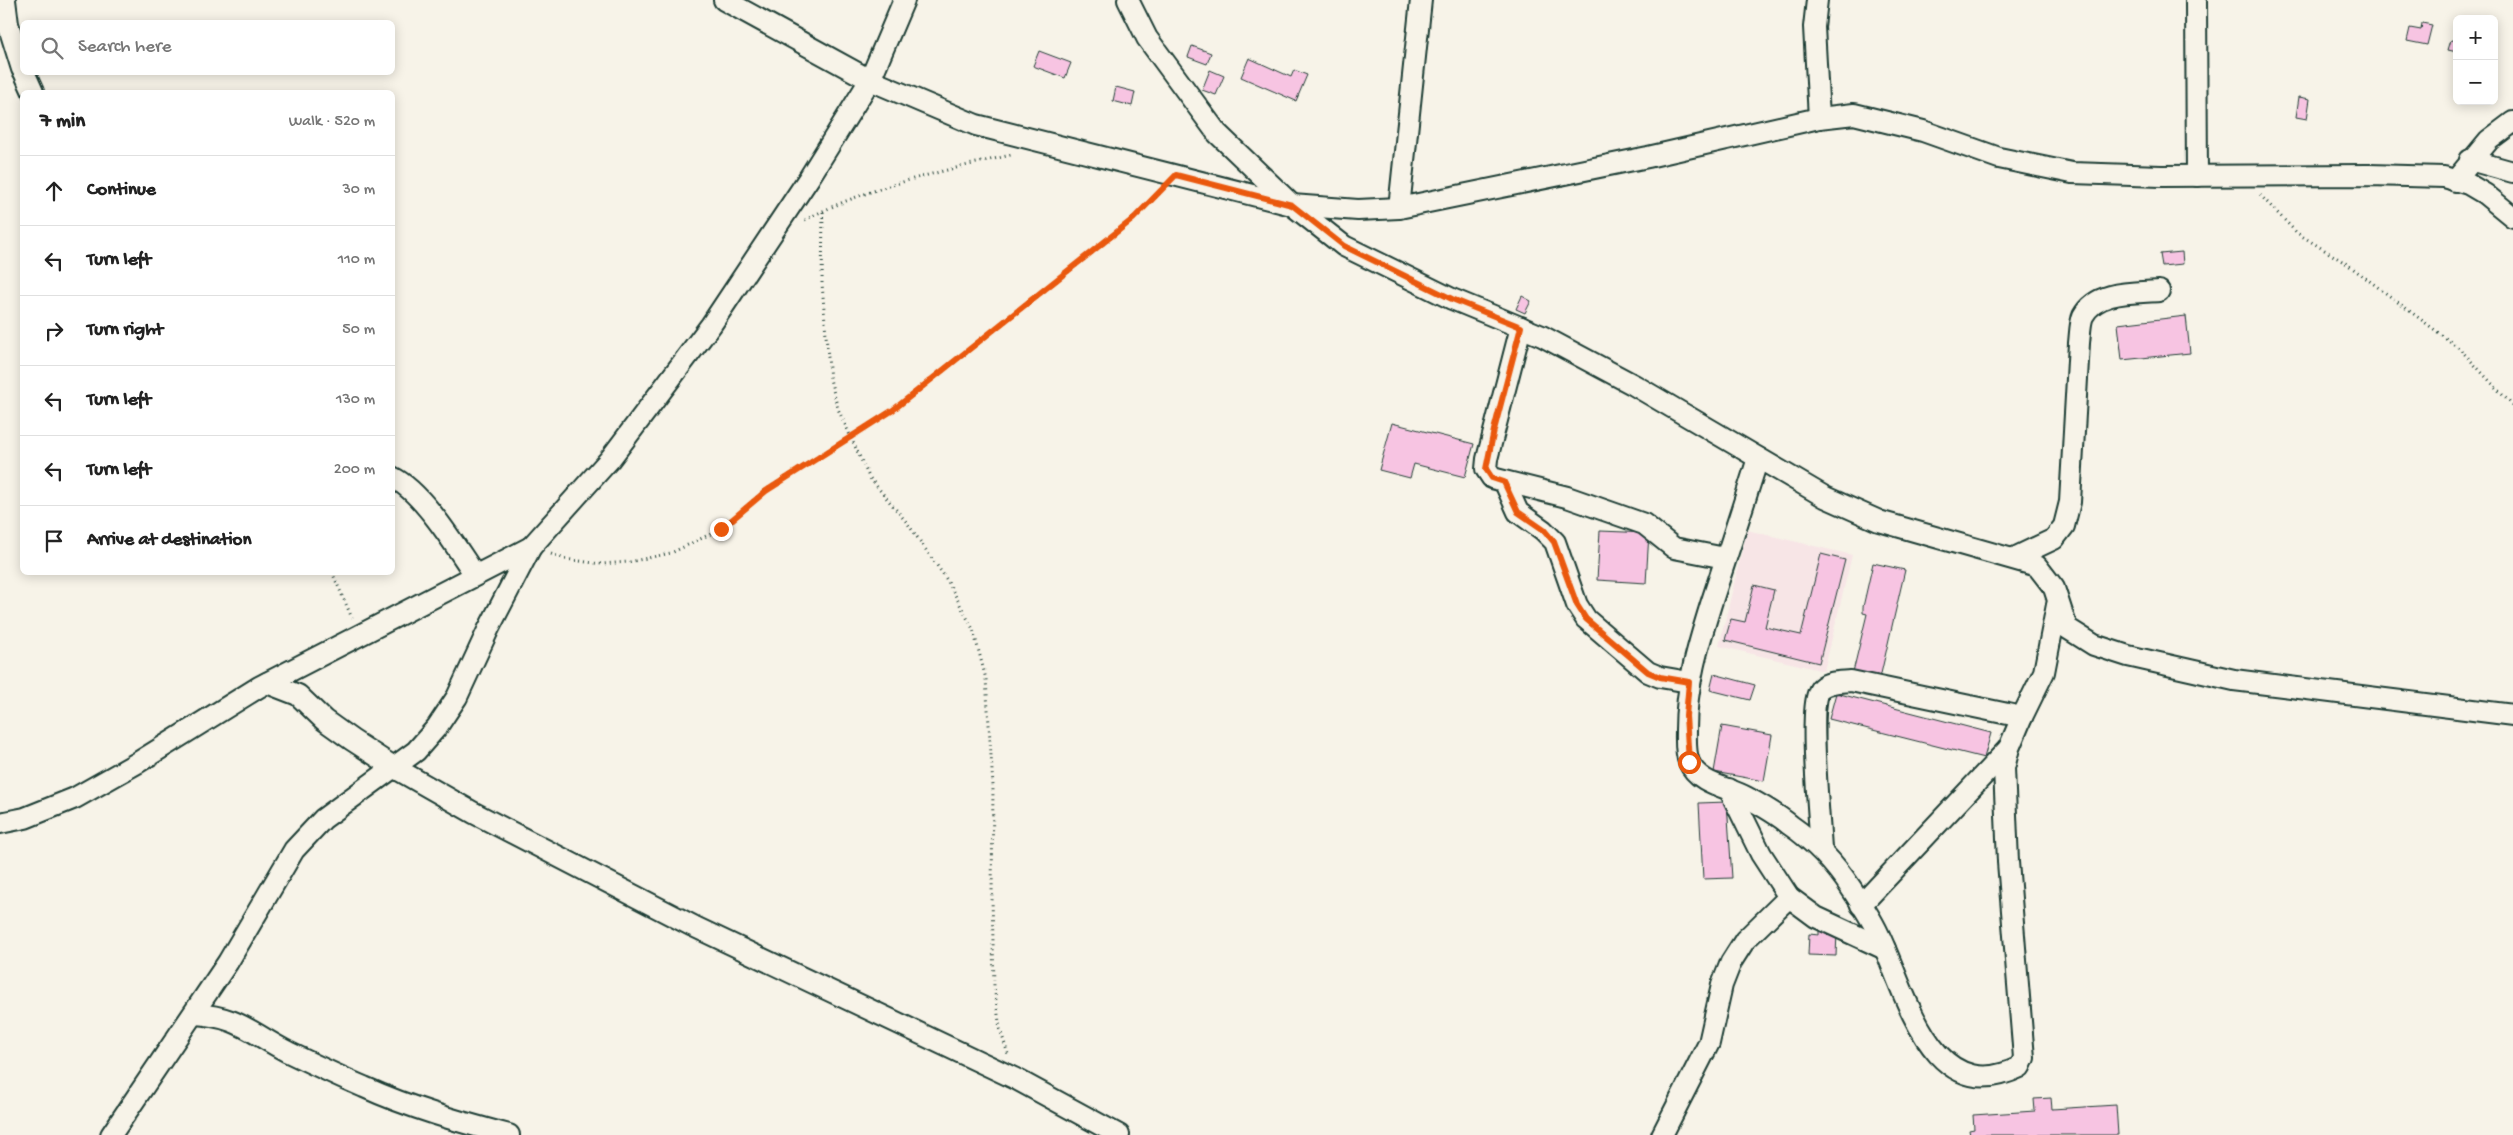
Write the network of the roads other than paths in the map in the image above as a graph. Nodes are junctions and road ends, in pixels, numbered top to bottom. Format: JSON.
{"nodes":[{"id":1,"x":5,"y":0,"type":"edge"},
{"id":2,"x":724,"y":0,"type":"edge"},
{"id":3,"x":904,"y":0,"type":"edge"},
{"id":4,"x":1128,"y":0,"type":"edge"},
{"id":5,"x":1421,"y":0,"type":"edge"},
{"id":6,"x":1817,"y":0,"type":"edge"},
{"id":7,"x":2196,"y":0,"type":"edge"},
{"id":8,"x":4,"y":32,"type":"edge"},
{"id":9,"x":20,"y":65,"type":"edge"},
{"id":10,"x":25,"y":75,"type":"edge"},
{"id":11,"x":870,"y":80,"type":"junction"},
{"id":12,"x":32,"y":90,"type":"edge"},
{"id":13,"x":1820,"y":118,"type":"junction"},
{"id":14,"x":2513,"y":122,"type":"edge"},
{"id":15,"x":2470,"y":160,"type":"junction"},
{"id":16,"x":2513,"y":172,"type":"edge"},
{"id":17,"x":2197,"y":176,"type":"junction"},
{"id":18,"x":2455,"y":181,"type":"junction"},
{"id":19,"x":1292,"y":205,"type":"junction"},
{"id":20,"x":1399,"y":208,"type":"junction"},
{"id":21,"x":2513,"y":217,"type":"edge"},
{"id":22,"x":2159,"y":291,"type":"dead end"},
{"id":23,"x":1521,"y":327,"type":"junction"},
{"id":24,"x":1758,"y":458,"type":"junction"},
{"id":25,"x":395,"y":479,"type":"edge"},
{"id":26,"x":1504,"y":482,"type":"junction"},
{"id":27,"x":531,"y":547,"type":"junction"},
{"id":28,"x":1725,"y":558,"type":"junction"},
{"id":29,"x":2014,"y":558,"type":"junction"},
{"id":30,"x":475,"y":575,"type":"junction"},
{"id":31,"x":2057,"y":603,"type":"junction"},
{"id":32,"x":1689,"y":682,"type":"junction"},
{"id":33,"x":267,"y":683,"type":"junction"},
{"id":34,"x":2513,"y":715,"type":"edge"},
{"id":35,"x":2022,"y":716,"type":"junction"},
{"id":36,"x":2009,"y":748,"type":"junction"},
{"id":37,"x":395,"y":768,"type":"junction"},
{"id":38,"x":1729,"y":789,"type":"junction"},
{"id":39,"x":0,"y":823,"type":"edge"},
{"id":40,"x":1822,"y":849,"type":"junction"},
{"id":41,"x":1789,"y":897,"type":"junction"},
{"id":42,"x":1861,"y":905,"type":"junction"},
{"id":43,"x":1885,"y":949,"type":"junction"},
{"id":44,"x":194,"y":1014,"type":"junction"},
{"id":45,"x":111,"y":1135,"type":"edge"},
{"id":46,"x":508,"y":1135,"type":"edge"},
{"id":47,"x":1119,"y":1135,"type":"edge"},
{"id":48,"x":1662,"y":1135,"type":"edge"}],
"edges":[{"from":1,"to":8,"type":"street"},
{"from":2,"to":11,"type":"street"},
{"from":3,"to":11,"type":"street"},
{"from":4,"to":19,"type":"street"},
{"from":5,"to":20,"type":"street"},
{"from":6,"to":13,"type":"street"},
{"from":7,"to":17,"type":"street"},
{"from":8,"to":9,"type":"street"},
{"from":10,"to":12,"type":"street"},
{"from":11,"to":19,"type":"street"},
{"from":11,"to":27,"type":"street"},
{"from":13,"to":17,"type":"street"},
{"from":13,"to":20,"type":"street"},
{"from":14,"to":15,"type":"street"},
{"from":15,"to":16,"type":"street"},
{"from":15,"to":18,"type":"street"},
{"from":17,"to":18,"type":"street"},
{"from":18,"to":21,"type":"street"},
{"from":19,"to":20,"type":"street"},
{"from":19,"to":23,"type":"street"},
{"from":22,"to":29,"type":"street"},
{"from":23,"to":24,"type":"street"},
{"from":23,"to":26,"type":"street"},
{"from":24,"to":28,"type":"street"},
{"from":24,"to":29,"type":"street"},
{"from":25,"to":30,"type":"street"},
{"from":26,"to":28,"type":"street"},
{"from":26,"to":32,"type":"street"},
{"from":27,"to":30,"type":"street"},
{"from":27,"to":37,"type":"street"},
{"from":28,"to":32,"type":"street"},
{"from":29,"to":31,"type":"street"},
{"from":30,"to":33,"type":"street"},
{"from":31,"to":34,"type":"street"},
{"from":31,"to":35,"type":"street"},
{"from":32,"to":38,"type":"street"},
{"from":33,"to":37,"type":"street"},
{"from":33,"to":39,"type":"street"},
{"from":35,"to":36,"type":"street"},
{"from":35,"to":40,"type":"street"},
{"from":36,"to":42,"type":"street"},
{"from":36,"to":43,"type":"street"},
{"from":37,"to":44,"type":"street"},
{"from":37,"to":47,"type":"street"},
{"from":38,"to":40,"type":"street"},
{"from":38,"to":41,"type":"street"},
{"from":40,"to":42,"type":"street"},
{"from":41,"to":43,"type":"street"},
{"from":41,"to":48,"type":"street"},
{"from":42,"to":43,"type":"street"},
{"from":44,"to":45,"type":"street"},
{"from":44,"to":46,"type":"street"}]}
